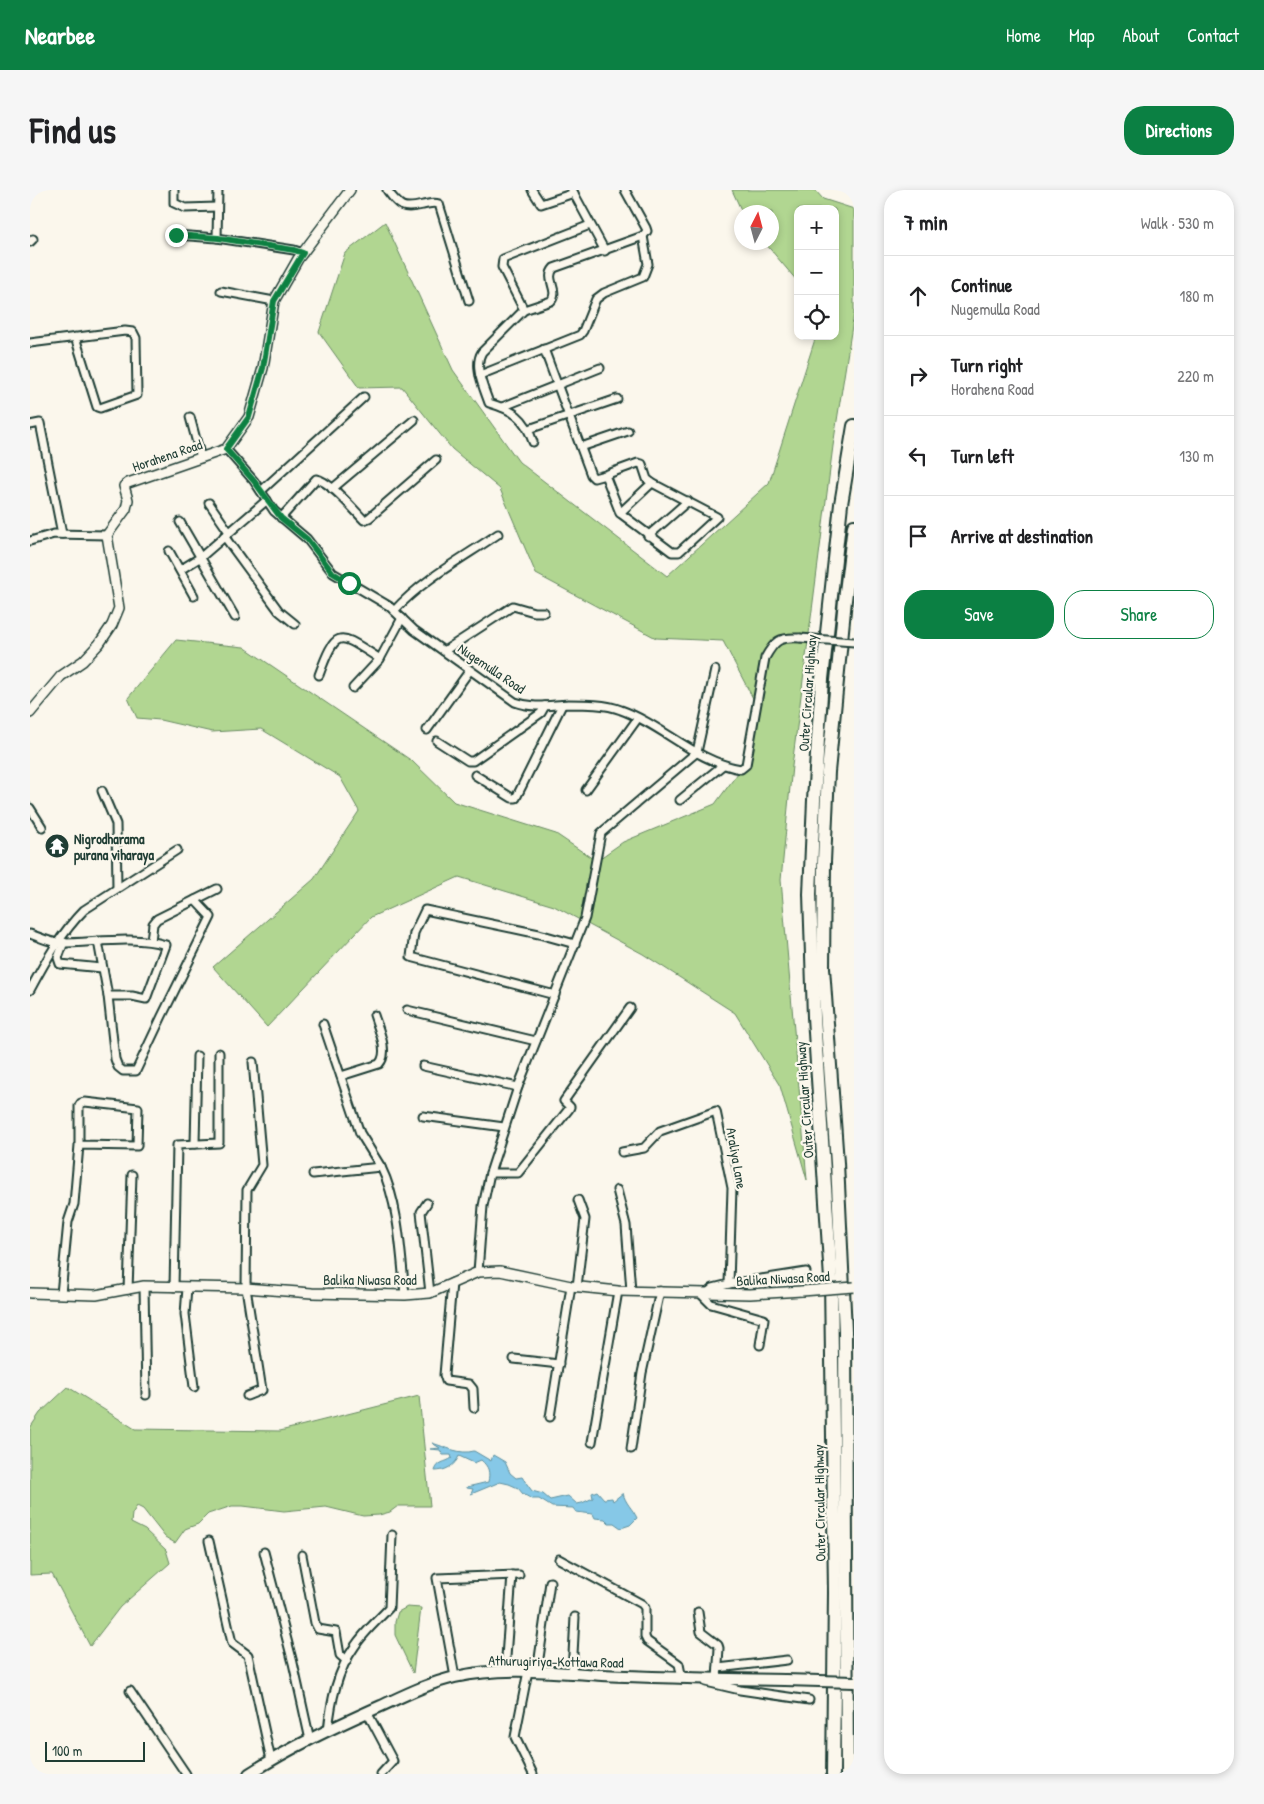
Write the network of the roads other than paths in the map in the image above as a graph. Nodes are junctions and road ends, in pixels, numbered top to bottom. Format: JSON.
{"nodes":[{"id":1,"x":174,"y":190,"type":"edge"},
{"id":2,"x":218,"y":190,"type":"edge"},
{"id":3,"x":350,"y":190,"type":"edge"},
{"id":4,"x":387,"y":190,"type":"edge"},
{"id":5,"x":532,"y":190,"type":"edge"},
{"id":6,"x":625,"y":190,"type":"edge"},
{"id":7,"x":573,"y":192,"type":"edge"},
{"id":8,"x":217,"y":207,"type":"junction"},
{"id":9,"x":590,"y":226,"type":"junction"},
{"id":10,"x":176,"y":235,"type":"dead end"},
{"id":11,"x":642,"y":236,"type":"junction"},
{"id":12,"x":218,"y":238,"type":"junction"},
{"id":13,"x":604,"y":251,"type":"junction"},
{"id":14,"x":303,"y":253,"type":"junction"},
{"id":15,"x":221,"y":291,"type":"dead end"},
{"id":16,"x":274,"y":301,"type":"junction"},
{"id":17,"x":469,"y":301,"type":"dead end"},
{"id":18,"x":524,"y":310,"type":"junction"},
{"id":19,"x":75,"y":336,"type":"junction"},
{"id":20,"x":30,"y":342,"type":"edge"},
{"id":21,"x":544,"y":349,"type":"junction"},
{"id":22,"x":600,"y":368,"type":"dead end"},
{"id":23,"x":480,"y":375,"type":"junction"},
{"id":24,"x":558,"y":385,"type":"junction"},
{"id":25,"x":364,"y":397,"type":"dead end"},
{"id":26,"x":617,"y":398,"type":"dead end"},
{"id":27,"x":502,"y":407,"type":"junction"},
{"id":28,"x":569,"y":415,"type":"junction"},
{"id":29,"x":190,"y":417,"type":"dead end"},
{"id":30,"x":414,"y":420,"type":"dead end"},
{"id":31,"x":30,"y":425,"type":"edge"},
{"id":32,"x":854,"y":426,"type":"edge"},
{"id":33,"x":529,"y":429,"type":"junction"},
{"id":34,"x":628,"y":431,"type":"dead end"},
{"id":35,"x":533,"y":442,"type":"dead end"},
{"id":36,"x":581,"y":447,"type":"junction"},
{"id":37,"x":226,"y":449,"type":"junction"},
{"id":38,"x":201,"y":458,"type":"junction"},
{"id":39,"x":436,"y":460,"type":"dead end"},
{"id":40,"x":605,"y":475,"type":"junction"},
{"id":41,"x":652,"y":483,"type":"junction"},
{"id":42,"x":332,"y":489,"type":"junction"},
{"id":43,"x":261,"y":491,"type":"junction"},
{"id":44,"x":267,"y":500,"type":"junction"},
{"id":45,"x":688,"y":501,"type":"junction"},
{"id":46,"x":209,"y":503,"type":"dead end"},
{"id":47,"x":620,"y":513,"type":"junction"},
{"id":48,"x":281,"y":518,"type":"junction"},
{"id":49,"x":180,"y":522,"type":"dead end"},
{"id":50,"x":854,"y":526,"type":"edge"},
{"id":51,"x":62,"y":534,"type":"junction"},
{"id":52,"x":226,"y":534,"type":"junction"},
{"id":53,"x":498,"y":534,"type":"dead end"},
{"id":54,"x":107,"y":535,"type":"junction"},
{"id":55,"x":648,"y":536,"type":"junction"},
{"id":56,"x":30,"y":541,"type":"edge"},
{"id":57,"x":170,"y":551,"type":"dead end"},
{"id":58,"x":201,"y":557,"type":"junction"},
{"id":59,"x":180,"y":570,"type":"junction"},
{"id":60,"x":194,"y":596,"type":"dead end"},
{"id":61,"x":394,"y":612,"type":"junction"},
{"id":62,"x":544,"y":612,"type":"dead end"},
{"id":63,"x":235,"y":617,"type":"dead end"},
{"id":64,"x":402,"y":618,"type":"junction"},
{"id":65,"x":295,"y":624,"type":"dead end"},
{"id":66,"x":854,"y":642,"type":"edge"},
{"id":67,"x":444,"y":651,"type":"junction"},
{"id":68,"x":380,"y":659,"type":"junction"},
{"id":69,"x":470,"y":670,"type":"junction"},
{"id":70,"x":715,"y":670,"type":"dead end"},
{"id":71,"x":319,"y":675,"type":"dead end"},
{"id":72,"x":353,"y":688,"type":"dead end"},
{"id":73,"x":562,"y":705,"type":"junction"},
{"id":74,"x":545,"y":706,"type":"junction"},
{"id":75,"x":30,"y":713,"type":"edge"},
{"id":76,"x":638,"y":718,"type":"junction"},
{"id":77,"x":427,"y":730,"type":"dead end"},
{"id":78,"x":437,"y":741,"type":"dead end"},
{"id":79,"x":697,"y":752,"type":"junction"},
{"id":80,"x":723,"y":764,"type":"junction"},
{"id":81,"x":474,"y":774,"type":"dead end"},
{"id":82,"x":586,"y":790,"type":"dead end"},
{"id":83,"x":102,"y":791,"type":"dead end"},
{"id":84,"x":680,"y":800,"type":"dead end"},
{"id":85,"x":30,"y":808,"type":"edge"},
{"id":86,"x":42,"y":827,"type":"dead end"},
{"id":87,"x":177,"y":850,"type":"dead end"},
{"id":88,"x":116,"y":888,"type":"junction"},
{"id":89,"x":217,"y":890,"type":"dead end"},
{"id":90,"x":196,"y":900,"type":"junction"},
{"id":91,"x":30,"y":934,"type":"edge"},
{"id":92,"x":98,"y":940,"type":"junction"},
{"id":93,"x":151,"y":941,"type":"junction"},
{"id":94,"x":61,"y":942,"type":"junction"},
{"id":95,"x":575,"y":944,"type":"junction"},
{"id":96,"x":102,"y":968,"type":"junction"},
{"id":97,"x":30,"y":990,"type":"edge"},
{"id":98,"x":555,"y":995,"type":"junction"},
{"id":99,"x":108,"y":996,"type":"junction"},
{"id":100,"x":630,"y":1008,"type":"dead end"},
{"id":101,"x":407,"y":1010,"type":"dead end"},
{"id":102,"x":374,"y":1015,"type":"dead end"},
{"id":103,"x":323,"y":1024,"type":"dead end"},
{"id":104,"x":536,"y":1041,"type":"junction"},
{"id":105,"x":219,"y":1053,"type":"dead end"},
{"id":106,"x":197,"y":1056,"type":"dead end"},
{"id":107,"x":253,"y":1062,"type":"dead end"},
{"id":108,"x":423,"y":1066,"type":"dead end"},
{"id":109,"x":341,"y":1076,"type":"junction"},
{"id":110,"x":518,"y":1087,"type":"junction"},
{"id":111,"x":423,"y":1116,"type":"dead end"},
{"id":112,"x":504,"y":1127,"type":"junction"},
{"id":113,"x":195,"y":1144,"type":"junction"},
{"id":114,"x":79,"y":1145,"type":"junction"},
{"id":115,"x":622,"y":1152,"type":"dead end"},
{"id":116,"x":381,"y":1167,"type":"junction"},
{"id":117,"x":490,"y":1172,"type":"junction"},
{"id":118,"x":313,"y":1174,"type":"dead end"},
{"id":119,"x":132,"y":1175,"type":"dead end"},
{"id":120,"x":616,"y":1190,"type":"dead end"},
{"id":121,"x":578,"y":1200,"type":"dead end"},
{"id":122,"x":427,"y":1202,"type":"dead end"},
{"id":123,"x":478,"y":1272,"type":"junction"},
{"id":124,"x":806,"y":1272,"type":"dead end"},
{"id":125,"x":452,"y":1283,"type":"junction"},
{"id":126,"x":729,"y":1284,"type":"junction"},
{"id":127,"x":144,"y":1286,"type":"junction"},
{"id":128,"x":574,"y":1286,"type":"junction"},
{"id":129,"x":174,"y":1287,"type":"junction"},
{"id":130,"x":854,"y":1287,"type":"edge"},
{"id":131,"x":186,"y":1288,"type":"junction"},
{"id":132,"x":246,"y":1288,"type":"junction"},
{"id":133,"x":128,"y":1290,"type":"junction"},
{"id":134,"x":618,"y":1291,"type":"junction"},
{"id":135,"x":631,"y":1291,"type":"junction"},
{"id":136,"x":660,"y":1291,"type":"junction"},
{"id":137,"x":430,"y":1293,"type":"junction"},
{"id":138,"x":30,"y":1294,"type":"edge"},
{"id":139,"x":62,"y":1294,"type":"junction"},
{"id":140,"x":703,"y":1294,"type":"junction"},
{"id":141,"x":405,"y":1295,"type":"junction"},
{"id":142,"x":760,"y":1345,"type":"dead end"},
{"id":143,"x":514,"y":1359,"type":"dead end"},
{"id":144,"x":559,"y":1364,"type":"junction"},
{"id":145,"x":194,"y":1387,"type":"dead end"},
{"id":146,"x":146,"y":1395,"type":"dead end"},
{"id":147,"x":247,"y":1396,"type":"dead end"},
{"id":148,"x":474,"y":1408,"type":"dead end"},
{"id":149,"x":550,"y":1417,"type":"dead end"},
{"id":150,"x":592,"y":1442,"type":"dead end"},
{"id":151,"x":631,"y":1449,"type":"dead end"},
{"id":152,"x":392,"y":1535,"type":"dead end"},
{"id":153,"x":209,"y":1541,"type":"dead end"},
{"id":154,"x":264,"y":1552,"type":"dead end"},
{"id":155,"x":302,"y":1555,"type":"dead end"},
{"id":156,"x":559,"y":1559,"type":"dead end"},
{"id":157,"x":550,"y":1582,"type":"dead end"},
{"id":158,"x":698,"y":1612,"type":"dead end"},
{"id":159,"x":575,"y":1617,"type":"dead end"},
{"id":160,"x":347,"y":1660,"type":"junction"},
{"id":161,"x":787,"y":1660,"type":"dead end"},
{"id":162,"x":718,"y":1668,"type":"junction"},
{"id":163,"x":505,"y":1671,"type":"junction"},
{"id":164,"x":533,"y":1672,"type":"junction"},
{"id":165,"x":572,"y":1673,"type":"junction"},
{"id":166,"x":455,"y":1677,"type":"junction"},
{"id":167,"x":682,"y":1678,"type":"junction"},
{"id":168,"x":696,"y":1679,"type":"junction"},
{"id":169,"x":717,"y":1679,"type":"junction"},
{"id":170,"x":854,"y":1682,"type":"edge"},
{"id":171,"x":130,"y":1691,"type":"dead end"},
{"id":172,"x":809,"y":1700,"type":"dead end"},
{"id":173,"x":367,"y":1712,"type":"junction"},
{"id":174,"x":328,"y":1730,"type":"junction"},
{"id":175,"x":310,"y":1740,"type":"junction"},
{"id":176,"x":271,"y":1760,"type":"junction"},
{"id":177,"x":528,"y":1766,"type":"junction"},
{"id":178,"x":186,"y":1774,"type":"edge"},
{"id":179,"x":250,"y":1774,"type":"edge"},
{"id":180,"x":382,"y":1774,"type":"edge"},
{"id":181,"x":526,"y":1774,"type":"edge"},
{"id":182,"x":533,"y":1774,"type":"edge"},
{"id":183,"x":833,"y":1774,"type":"edge"},
{"id":184,"x":847,"y":1774,"type":"edge"}],
"edges":[{"from":1,"to":8,"type":"street"},
{"from":2,"to":8,"type":"street"},
{"from":3,"to":14,"type":"street"},
{"from":4,"to":17,"type":"street"},
{"from":5,"to":7,"type":"street"},
{"from":6,"to":11,"type":"street"},
{"from":7,"to":9,"type":"street"},
{"from":8,"to":12,"type":"street"},
{"from":9,"to":13,"type":"street"},
{"from":9,"to":18,"type":"street"},
{"from":10,"to":12,"type":"street"},
{"from":11,"to":13,"type":"street"},
{"from":11,"to":21,"type":"street"},
{"from":12,"to":14,"type":"street"},
{"from":13,"to":18,"type":"street"},
{"from":14,"to":16,"type":"street"},
{"from":15,"to":16,"type":"street"},
{"from":16,"to":37,"type":"street"},
{"from":18,"to":23,"type":"street"},
{"from":19,"to":19,"type":"street"},
{"from":19,"to":20,"type":"street"},
{"from":21,"to":23,"type":"street"},
{"from":21,"to":24,"type":"street"},
{"from":22,"to":24,"type":"street"},
{"from":23,"to":27,"type":"street"},
{"from":24,"to":27,"type":"street"},
{"from":24,"to":28,"type":"street"},
{"from":25,"to":43,"type":"street"},
{"from":26,"to":28,"type":"street"},
{"from":27,"to":33,"type":"street"},
{"from":28,"to":33,"type":"street"},
{"from":28,"to":36,"type":"street"},
{"from":29,"to":38,"type":"street"},
{"from":30,"to":42,"type":"street"},
{"from":31,"to":51,"type":"street"},
{"from":32,"to":183,"type":"highway","name":"Outer Circular Highway"},
{"from":33,"to":35,"type":"street"},
{"from":34,"to":36,"type":"street"},
{"from":36,"to":40,"type":"street"},
{"from":37,"to":38,"type":"street","name":"Horahena Road"},
{"from":37,"to":43,"type":"street","name":"Nugemulla Road"},
{"from":38,"to":54,"type":"street","name":"Horahena Road"},
{"from":39,"to":42,"type":"street"},
{"from":40,"to":41,"type":"street"},
{"from":40,"to":47,"type":"street"},
{"from":41,"to":45,"type":"street"},
{"from":41,"to":47,"type":"street"},
{"from":42,"to":48,"type":"street"},
{"from":43,"to":44,"type":"street","name":"Nugemulla Road"},
{"from":44,"to":48,"type":"street","name":"Nugemulla Road"},
{"from":44,"to":52,"type":"street"},
{"from":45,"to":55,"type":"street"},
{"from":45,"to":55,"type":"street"},
{"from":46,"to":52,"type":"street"},
{"from":47,"to":55,"type":"street"},
{"from":48,"to":61,"type":"street","name":"Nugemulla Road"},
{"from":49,"to":58,"type":"street"},
{"from":50,"to":184,"type":"highway","name":"Outer Circular Highway"},
{"from":51,"to":54,"type":"street"},
{"from":51,"to":56,"type":"street"},
{"from":52,"to":58,"type":"street"},
{"from":52,"to":65,"type":"street"},
{"from":53,"to":61,"type":"street"},
{"from":54,"to":75,"type":"street"},
{"from":57,"to":59,"type":"street"},
{"from":58,"to":59,"type":"street"},
{"from":58,"to":63,"type":"street"},
{"from":59,"to":60,"type":"street"},
{"from":61,"to":64,"type":"street","name":"Nugemulla Road"},
{"from":62,"to":67,"type":"street"},
{"from":64,"to":67,"type":"street","name":"Nugemulla Road"},
{"from":64,"to":68,"type":"street"},
{"from":66,"to":80,"type":"street","name":"Nugemulla Road","bridge":true},
{"from":67,"to":69,"type":"street","name":"Nugemulla Road"},
{"from":68,"to":71,"type":"street"},
{"from":68,"to":72,"type":"street"},
{"from":69,"to":74,"type":"street","name":"Nugemulla Road"},
{"from":69,"to":77,"type":"street"},
{"from":70,"to":79,"type":"street"},
{"from":73,"to":74,"type":"street","name":"Nugemulla Road"},
{"from":73,"to":76,"type":"street","name":"Nugemulla Road"},
{"from":73,"to":81,"type":"street"},
{"from":74,"to":78,"type":"street"},
{"from":76,"to":79,"type":"street","name":"Nugemulla Road"},
{"from":76,"to":82,"type":"street"},
{"from":79,"to":80,"type":"street","name":"Nugemulla Road"},
{"from":79,"to":95,"type":"street"},
{"from":80,"to":84,"type":"street"},
{"from":83,"to":88,"type":"street"},
{"from":85,"to":86,"type":"street"},
{"from":87,"to":88,"type":"street"},
{"from":88,"to":94,"type":"street"},
{"from":89,"to":90,"type":"street"},
{"from":90,"to":93,"type":"street"},
{"from":90,"to":99,"type":"street"},
{"from":91,"to":94,"type":"street"},
{"from":92,"to":93,"type":"street"},
{"from":92,"to":94,"type":"street"},
{"from":92,"to":96,"type":"street"},
{"from":93,"to":99,"type":"street"},
{"from":94,"to":96,"type":"street"},
{"from":94,"to":97,"type":"street"},
{"from":95,"to":98,"type":"street"},
{"from":95,"to":98,"type":"street"},
{"from":96,"to":99,"type":"street"},
{"from":98,"to":104,"type":"street"},
{"from":100,"to":117,"type":"street"},
{"from":101,"to":104,"type":"street"},
{"from":102,"to":109,"type":"street"},
{"from":103,"to":109,"type":"street"},
{"from":104,"to":110,"type":"street"},
{"from":105,"to":113,"type":"street"},
{"from":106,"to":113,"type":"street"},
{"from":107,"to":132,"type":"street"},
{"from":108,"to":110,"type":"street"},
{"from":109,"to":116,"type":"street"},
{"from":110,"to":112,"type":"street"},
{"from":111,"to":112,"type":"street"},
{"from":112,"to":117,"type":"street"},
{"from":113,"to":129,"type":"street"},
{"from":114,"to":114,"type":"street"},
{"from":114,"to":139,"type":"street"},
{"from":115,"to":126,"type":"street","name":"Araliya Lane"},
{"from":116,"to":118,"type":"street"},
{"from":116,"to":141,"type":"street"},
{"from":117,"to":123,"type":"street"},
{"from":119,"to":133,"type":"street"},
{"from":120,"to":135,"type":"street"},
{"from":121,"to":128,"type":"street"},
{"from":122,"to":137,"type":"street"},
{"from":123,"to":125,"type":"street","name":"Balika Niwasa Road"},
{"from":123,"to":128,"type":"street","name":"Balika Niwasa Road"},
{"from":124,"to":126,"type":"street"},
{"from":125,"to":137,"type":"street","name":"Balika Niwasa Road"},
{"from":125,"to":148,"type":"street"},
{"from":126,"to":140,"type":"street"},
{"from":127,"to":129,"type":"street","name":"Balika Niwasa Road"},
{"from":127,"to":133,"type":"street","name":"Balika Niwasa Road"},
{"from":127,"to":146,"type":"street"},
{"from":128,"to":134,"type":"street","name":"Balika Niwasa Road"},
{"from":128,"to":144,"type":"street"},
{"from":129,"to":131,"type":"street","name":"Balika Niwasa Road"},
{"from":130,"to":140,"type":"street","name":"Balika Niwasa Road","bridge":true},
{"from":131,"to":132,"type":"street","name":"Balika Niwasa Road"},
{"from":131,"to":145,"type":"street"},
{"from":132,"to":141,"type":"street","name":"Balika Niwasa Road"},
{"from":132,"to":147,"type":"street"},
{"from":133,"to":139,"type":"street","name":"Balika Niwasa Road"},
{"from":134,"to":135,"type":"street","name":"Balika Niwasa Road"},
{"from":134,"to":150,"type":"street"},
{"from":135,"to":136,"type":"street","name":"Balika Niwasa Road"},
{"from":136,"to":140,"type":"street","name":"Balika Niwasa Road"},
{"from":136,"to":151,"type":"street"},
{"from":137,"to":141,"type":"street","name":"Balika Niwasa Road"},
{"from":138,"to":139,"type":"street","name":"Balika Niwasa Road"},
{"from":140,"to":142,"type":"street"},
{"from":143,"to":144,"type":"street"},
{"from":144,"to":149,"type":"street"},
{"from":152,"to":160,"type":"street"},
{"from":153,"to":176,"type":"street"},
{"from":154,"to":175,"type":"street"},
{"from":155,"to":160,"type":"street"},
{"from":156,"to":167,"type":"street"},
{"from":157,"to":164,"type":"street"},
{"from":158,"to":162,"type":"street"},
{"from":159,"to":165,"type":"street"},
{"from":160,"to":174,"type":"street"},
{"from":161,"to":162,"type":"street"},
{"from":162,"to":169,"type":"street"},
{"from":163,"to":164,"type":"main road","name":"Athurugiriya-Kottawa Road"},
{"from":163,"to":166,"type":"main road","name":"Athurugiriya-Kottawa Road"},
{"from":163,"to":166,"type":"street"},
{"from":164,"to":165,"type":"main road","name":"Athurugiriya-Kottawa Road"},
{"from":164,"to":177,"type":"street"},
{"from":165,"to":167,"type":"main road","name":"Athurugiriya-Kottawa Road"},
{"from":166,"to":173,"type":"main road","name":"Athurugiriya-Kottawa Road"},
{"from":167,"to":168,"type":"main road","name":"Athurugiriya-Kottawa Road"},
{"from":168,"to":169,"type":"main road","name":"Athurugiriya-Kottawa Road"},
{"from":168,"to":172,"type":"street"},
{"from":169,"to":170,"type":"main road","name":"Athurugiriya-Kottawa Road","bridge":true},
{"from":171,"to":178,"type":"street"},
{"from":173,"to":174,"type":"main road","name":"Athurugiriya-Kottawa Road"},
{"from":173,"to":180,"type":"street"},
{"from":174,"to":175,"type":"main road","name":"Athurugiriya-Kottawa Road"},
{"from":175,"to":176,"type":"main road","name":"Athurugiriya-Kottawa Road"},
{"from":176,"to":179,"type":"main road","name":"Athurugiriya-Kottawa Road"},
{"from":177,"to":181,"type":"street"},
{"from":177,"to":182,"type":"street"}]}
